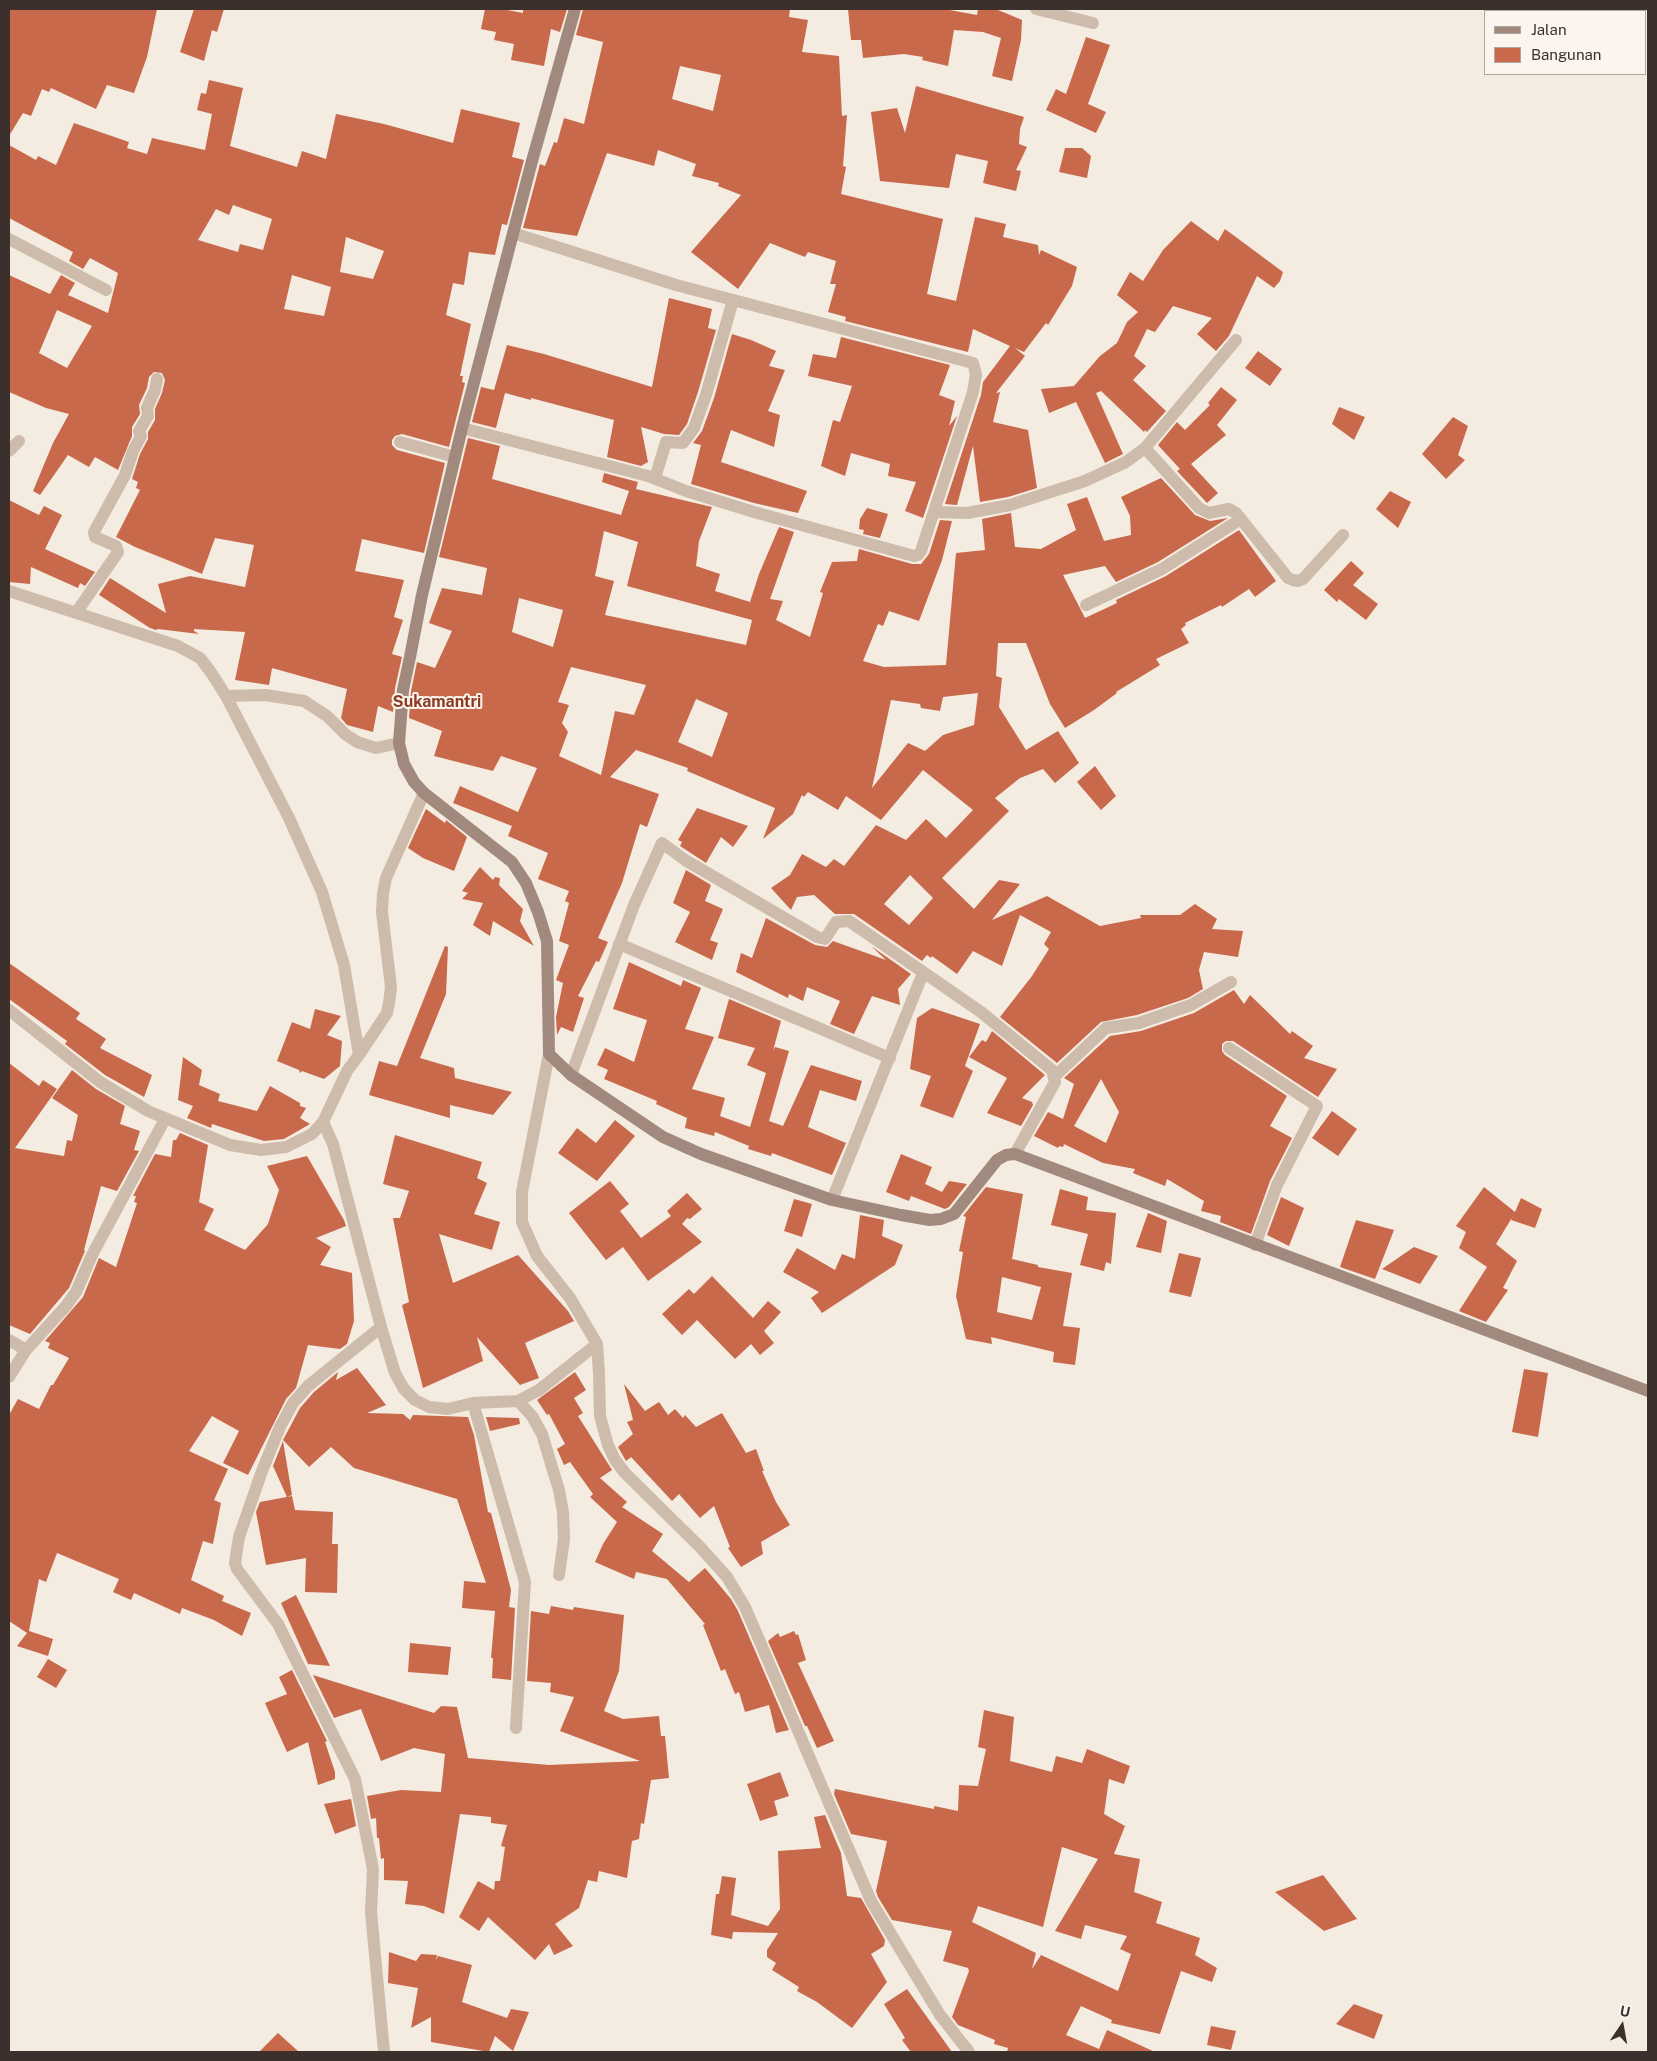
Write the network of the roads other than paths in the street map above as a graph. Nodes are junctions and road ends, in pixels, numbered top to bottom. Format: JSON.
{"nodes":[{"id":1,"x":575,"y":9,"type":"edge"},
{"id":2,"x":1036,"y":9,"type":"edge"},
{"id":3,"x":1093,"y":23,"type":"dead end"},
{"id":4,"x":513,"y":233,"type":"junction"},
{"id":5,"x":9,"y":239,"type":"edge"},
{"id":6,"x":106,"y":290,"type":"dead end"},
{"id":7,"x":733,"y":300,"type":"junction"},
{"id":8,"x":1236,"y":340,"type":"dead end"},
{"id":9,"x":158,"y":379,"type":"dead end"},
{"id":10,"x":462,"y":428,"type":"junction"},
{"id":11,"x":19,"y":441,"type":"dead end"},
{"id":12,"x":400,"y":442,"type":"dead end"},
{"id":13,"x":1145,"y":448,"type":"junction"},
{"id":14,"x":9,"y":451,"type":"edge"},
{"id":15,"x":455,"y":457,"type":"junction"},
{"id":16,"x":655,"y":478,"type":"junction"},
{"id":17,"x":934,"y":512,"type":"junction"},
{"id":18,"x":1241,"y":519,"type":"junction"},
{"id":19,"x":1343,"y":535,"type":"dead end"},
{"id":20,"x":9,"y":591,"type":"edge"},
{"id":21,"x":1086,"y":605,"type":"dead end"},
{"id":22,"x":76,"y":613,"type":"junction"},
{"id":23,"x":226,"y":696,"type":"junction"},
{"id":24,"x":399,"y":743,"type":"junction"},
{"id":25,"x":424,"y":793,"type":"junction"},
{"id":26,"x":619,"y":944,"type":"junction"},
{"id":27,"x":923,"y":973,"type":"junction"},
{"id":28,"x":1231,"y":982,"type":"dead end"},
{"id":29,"x":9,"y":1010,"type":"edge"},
{"id":30,"x":1229,"y":1048,"type":"dead end"},
{"id":31,"x":549,"y":1054,"type":"junction"},
{"id":32,"x":359,"y":1055,"type":"junction"},
{"id":33,"x":890,"y":1058,"type":"junction"},
{"id":34,"x":571,"y":1074,"type":"junction"},
{"id":35,"x":1055,"y":1076,"type":"junction"},
{"id":36,"x":165,"y":1119,"type":"junction"},
{"id":37,"x":323,"y":1122,"type":"junction"},
{"id":38,"x":1014,"y":1154,"type":"junction"},
{"id":39,"x":832,"y":1200,"type":"junction"},
{"id":40,"x":1255,"y":1245,"type":"junction"},
{"id":41,"x":381,"y":1327,"type":"junction"},
{"id":42,"x":9,"y":1340,"type":"edge"},
{"id":43,"x":597,"y":1344,"type":"junction"},
{"id":44,"x":26,"y":1350,"type":"junction"},
{"id":45,"x":9,"y":1377,"type":"edge"},
{"id":46,"x":1648,"y":1391,"type":"edge"},
{"id":47,"x":521,"y":1400,"type":"junction"},
{"id":48,"x":473,"y":1404,"type":"junction"},
{"id":49,"x":559,"y":1574,"type":"dead end"},
{"id":50,"x":516,"y":1728,"type":"dead end"},
{"id":51,"x":384,"y":2052,"type":"edge"},
{"id":52,"x":969,"y":2052,"type":"edge"}],
"edges":[{"from":1,"to":4,"type":"street"},
{"from":2,"to":3,"type":"street"},
{"from":4,"to":7,"type":"street"},
{"from":4,"to":10,"type":"street"},
{"from":5,"to":6,"type":"street"},
{"from":7,"to":16,"type":"street"},
{"from":7,"to":17,"type":"street"},
{"from":8,"to":13,"type":"street"},
{"from":9,"to":22,"type":"street"},
{"from":10,"to":15,"type":"street"},
{"from":10,"to":16,"type":"street"},
{"from":11,"to":14,"type":"street"},
{"from":12,"to":15,"type":"street"},
{"from":13,"to":17,"type":"street"},
{"from":13,"to":18,"type":"street"},
{"from":15,"to":24,"type":"street"},
{"from":16,"to":17,"type":"street"},
{"from":18,"to":19,"type":"street"},
{"from":18,"to":21,"type":"street"},
{"from":20,"to":22,"type":"street"},
{"from":22,"to":23,"type":"street"},
{"from":23,"to":24,"type":"street"},
{"from":23,"to":32,"type":"street"},
{"from":24,"to":25,"type":"street"},
{"from":25,"to":31,"type":"street"},
{"from":25,"to":32,"type":"street"},
{"from":26,"to":27,"type":"street"},
{"from":26,"to":33,"type":"street"},
{"from":26,"to":34,"type":"street"},
{"from":27,"to":33,"type":"street"},
{"from":27,"to":35,"type":"street"},
{"from":28,"to":35,"type":"street"},
{"from":29,"to":36,"type":"street"},
{"from":30,"to":40,"type":"street"},
{"from":31,"to":34,"type":"street"},
{"from":31,"to":43,"type":"street"},
{"from":32,"to":37,"type":"street"},
{"from":33,"to":39,"type":"street"},
{"from":34,"to":39,"type":"street"},
{"from":35,"to":38,"type":"street"},
{"from":36,"to":37,"type":"street"},
{"from":36,"to":44,"type":"street"},
{"from":37,"to":41,"type":"street"},
{"from":38,"to":39,"type":"street"},
{"from":38,"to":40,"type":"street"},
{"from":40,"to":46,"type":"street"},
{"from":41,"to":48,"type":"street"},
{"from":41,"to":51,"type":"street"},
{"from":42,"to":44,"type":"street"},
{"from":43,"to":47,"type":"street"},
{"from":43,"to":52,"type":"street"},
{"from":44,"to":45,"type":"street"},
{"from":47,"to":48,"type":"street"},
{"from":47,"to":49,"type":"street"},
{"from":48,"to":50,"type":"street"}]}
